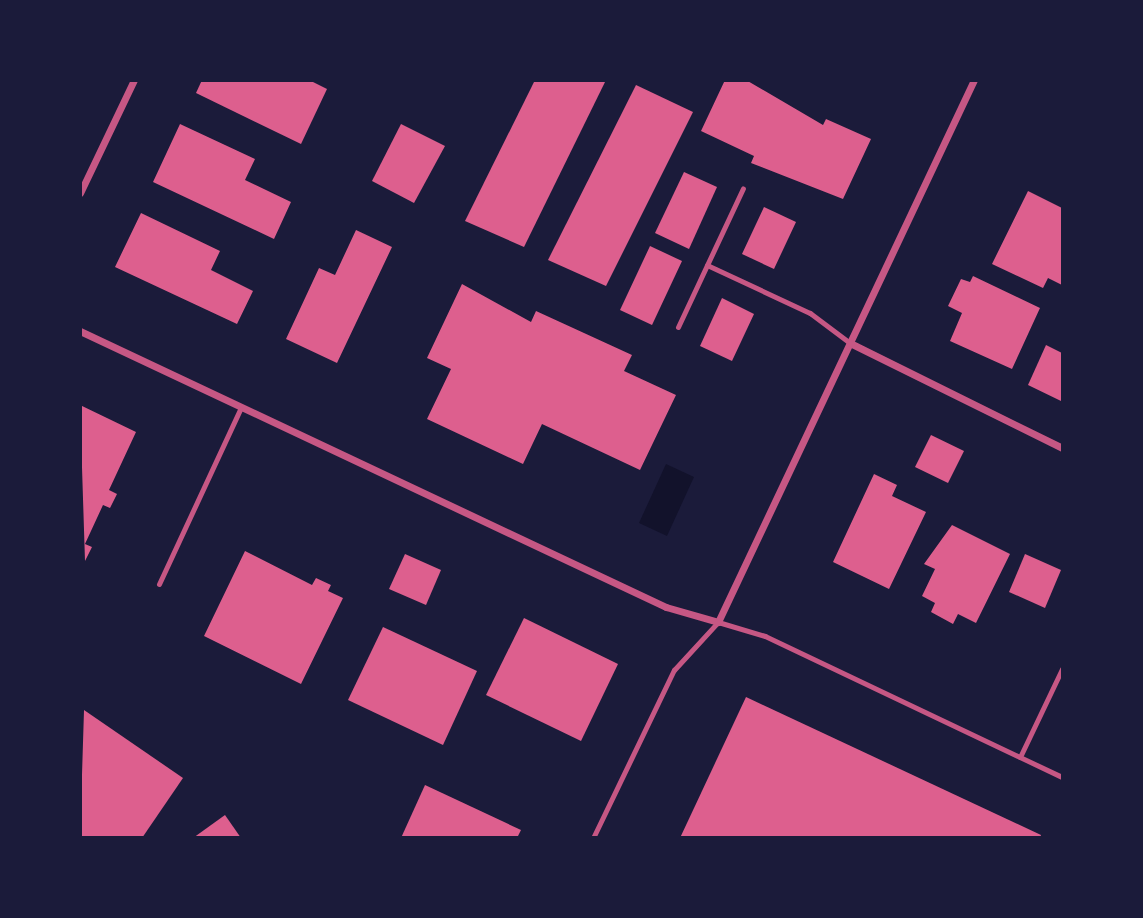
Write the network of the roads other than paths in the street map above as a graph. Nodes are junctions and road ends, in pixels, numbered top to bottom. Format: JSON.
{"nodes":[{"id":1,"x":134,"y":80,"type":"edge"},
{"id":2,"x":974,"y":80,"type":"edge"},
{"id":3,"x":743,"y":188,"type":"dead end"},
{"id":4,"x":80,"y":193,"type":"edge"},
{"id":5,"x":707,"y":265,"type":"junction"},
{"id":6,"x":678,"y":327,"type":"dead end"},
{"id":7,"x":80,"y":331,"type":"edge"},
{"id":8,"x":850,"y":343,"type":"junction"},
{"id":9,"x":241,"y":407,"type":"junction"},
{"id":10,"x":1062,"y":448,"type":"edge"},
{"id":11,"x":159,"y":584,"type":"dead end"},
{"id":12,"x":718,"y":622,"type":"junction"},
{"id":13,"x":1062,"y":669,"type":"edge"},
{"id":14,"x":1020,"y":757,"type":"junction"},
{"id":15,"x":1062,"y":777,"type":"edge"},
{"id":16,"x":593,"y":838,"type":"edge"}],
"edges":[{"from":1,"to":4,"type":"street"},
{"from":2,"to":8,"type":"street"},
{"from":3,"to":5,"type":"lane"},
{"from":5,"to":6,"type":"lane"},
{"from":5,"to":8,"type":"lane"},
{"from":7,"to":9,"type":"street"},
{"from":8,"to":10,"type":"street"},
{"from":8,"to":12,"type":"street"},
{"from":9,"to":11,"type":"lane"},
{"from":9,"to":12,"type":"street"},
{"from":12,"to":14,"type":"lane"},
{"from":12,"to":16,"type":"lane"},
{"from":13,"to":14,"type":"lane"},
{"from":14,"to":15,"type":"lane"}]}
